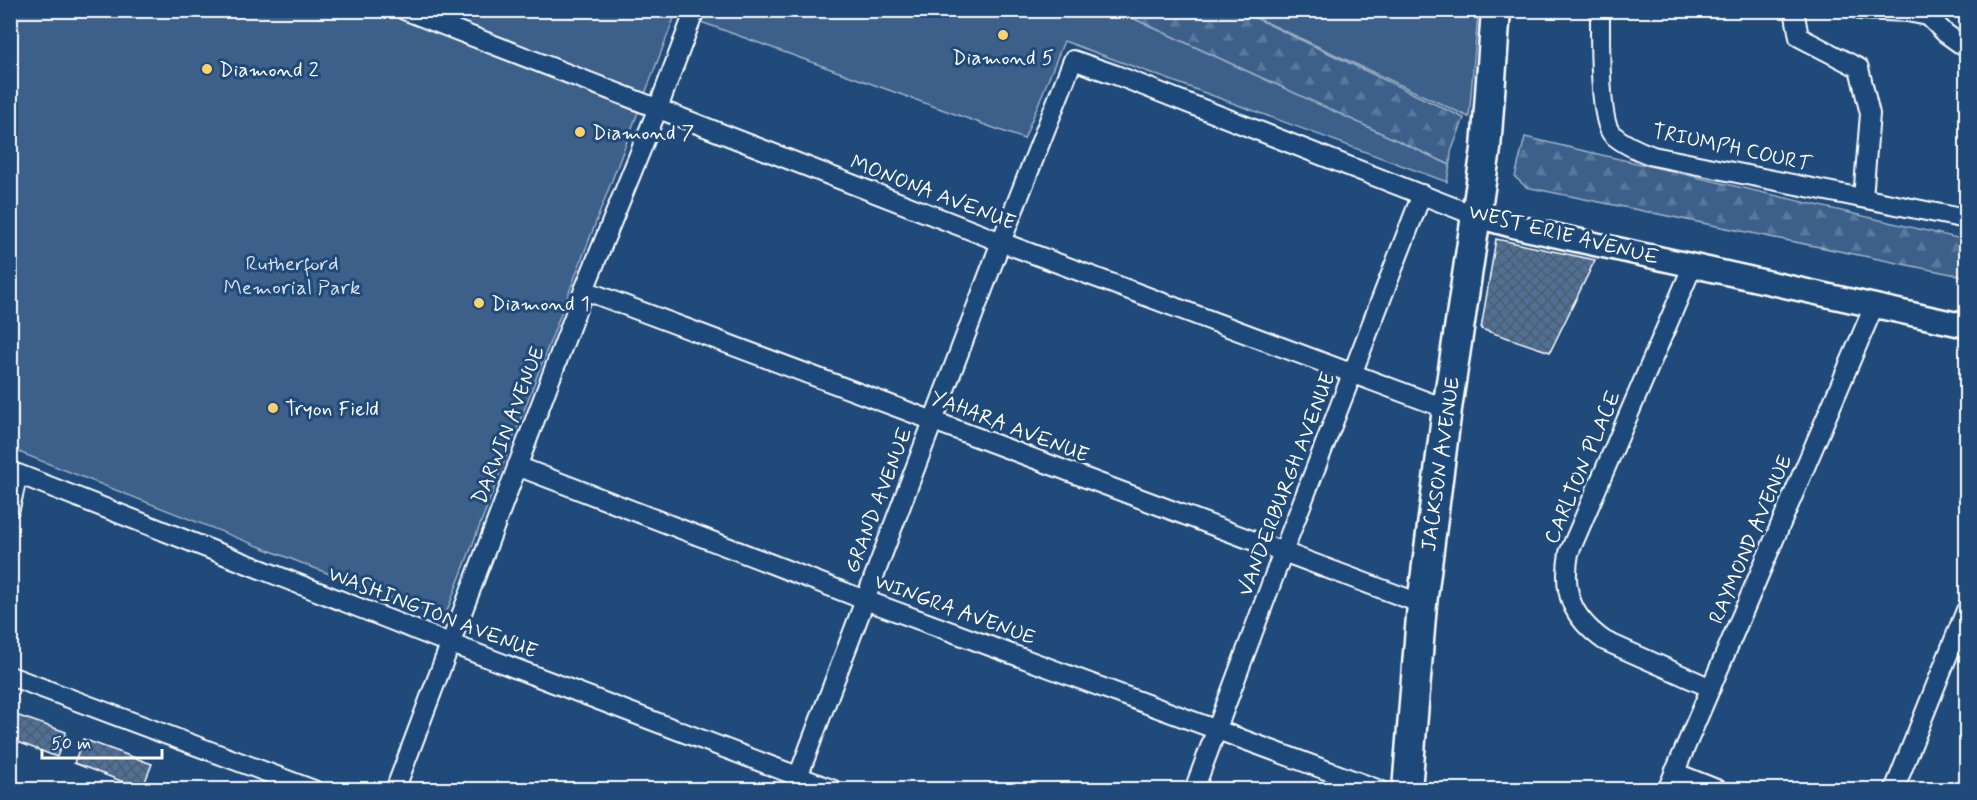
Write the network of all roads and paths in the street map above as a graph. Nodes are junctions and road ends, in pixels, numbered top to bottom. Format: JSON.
{"nodes":[{"id":1,"x":404,"y":10,"type":"edge"},
{"id":2,"x":694,"y":10,"type":"edge"},
{"id":3,"x":1496,"y":10,"type":"edge"},
{"id":4,"x":1600,"y":10,"type":"edge"},
{"id":5,"x":1794,"y":10,"type":"edge"},
{"id":6,"x":1860,"y":10,"type":"edge"},
{"id":7,"x":1931,"y":13,"type":"edge"},
{"id":8,"x":1966,"y":48,"type":"edge"},
{"id":9,"x":1073,"y":60,"type":"joint"},
{"id":10,"x":658,"y":108,"type":"junction"},
{"id":11,"x":1422,"y":195,"type":"junction"},
{"id":12,"x":1863,"y":198,"type":"junction"},
{"id":13,"x":1476,"y":216,"type":"junction"},
{"id":14,"x":1966,"y":219,"type":"edge"},
{"id":15,"x":1001,"y":242,"type":"junction"},
{"id":16,"x":1693,"y":265,"type":"junction"},
{"id":17,"x":584,"y":291,"type":"junction"},
{"id":18,"x":1874,"y":306,"type":"junction"},
{"id":19,"x":1966,"y":326,"type":"edge"},
{"id":20,"x":1352,"y":374,"type":"junction"},
{"id":21,"x":1447,"y":409,"type":"junction"},
{"id":22,"x":933,"y":421,"type":"junction"},
{"id":23,"x":517,"y":466,"type":"junction"},
{"id":24,"x":10,"y":508,"type":"edge"},
{"id":25,"x":1283,"y":552,"type":"junction"},
{"id":26,"x":865,"y":600,"type":"junction"},
{"id":27,"x":1422,"y":604,"type":"junction"},
{"id":28,"x":1966,"y":610,"type":"edge"},
{"id":29,"x":449,"y":643,"type":"junction"},
{"id":30,"x":10,"y":676,"type":"edge"},
{"id":31,"x":1710,"y":688,"type":"junction"},
{"id":32,"x":1217,"y":730,"type":"junction"},
{"id":33,"x":1674,"y":772,"type":"junction"},
{"id":34,"x":795,"y":783,"type":"edge"},
{"id":35,"x":314,"y":789,"type":"edge"},
{"id":36,"x":395,"y":789,"type":"edge"},
{"id":37,"x":834,"y":789,"type":"edge"},
{"id":38,"x":1194,"y":789,"type":"edge"},
{"id":39,"x":1380,"y":789,"type":"edge"},
{"id":40,"x":1407,"y":789,"type":"edge"},
{"id":41,"x":1666,"y":789,"type":"edge"},
{"id":42,"x":1719,"y":789,"type":"edge"},
{"id":43,"x":1894,"y":789,"type":"edge"}],
"edges":[{"from":1,"to":10,"type":"street","name":"MONONA AVENUE"},
{"from":2,"to":10,"type":"street","name":"DARWIN AVENUE"},
{"from":3,"to":13,"type":"main road","name":"JACKSON AVENUE"},
{"from":4,"to":12,"type":"street","name":"TRIUMPH COURT"},
{"from":5,"to":12,"type":"street"},
{"from":6,"to":7,"type":"street"},
{"from":7,"to":8,"type":"street"},
{"from":9,"to":11,"type":"street","name":"WEST ERIE AVENUE"},
{"from":9,"to":15,"type":"street","name":"GRAND AVENUE"},
{"from":10,"to":15,"type":"street","name":"MONONA AVENUE"},
{"from":10,"to":17,"type":"street","name":"DARWIN AVENUE"},
{"from":11,"to":13,"type":"street","name":"WEST ERIE AVENUE"},
{"from":11,"to":20,"type":"street","name":"VANDERBURGH AVENUE"},
{"from":12,"to":14,"type":"street","name":"TRIUMPH COURT"},
{"from":13,"to":16,"type":"street","name":"WEST ERIE AVENUE"},
{"from":13,"to":21,"type":"main road","name":"JACKSON AVENUE"},
{"from":15,"to":20,"type":"street","name":"MONONA AVENUE"},
{"from":15,"to":22,"type":"street","name":"GRAND AVENUE"},
{"from":16,"to":18,"type":"street","name":"WEST ERIE AVENUE"},
{"from":16,"to":31,"type":"street","name":"CARLTON PLACE"},
{"from":17,"to":22,"type":"street","name":"YAHARA AVENUE"},
{"from":17,"to":23,"type":"street","name":"DARWIN AVENUE"},
{"from":18,"to":19,"type":"street","name":"WEST ERIE AVENUE"},
{"from":18,"to":31,"type":"street","name":"RAYMOND AVENUE"},
{"from":20,"to":21,"type":"street","name":"MONONA AVENUE"},
{"from":20,"to":25,"type":"street","name":"VANDERBURGH AVENUE"},
{"from":21,"to":27,"type":"main road","name":"JACKSON AVENUE"},
{"from":22,"to":25,"type":"street","name":"YAHARA AVENUE"},
{"from":22,"to":26,"type":"street","name":"GRAND AVENUE"},
{"from":23,"to":26,"type":"street","name":"WINGRA AVENUE"},
{"from":23,"to":29,"type":"street","name":"DARWIN AVENUE"},
{"from":24,"to":29,"type":"street","name":"WASHINGTON AVENUE"},
{"from":25,"to":27,"type":"street","name":"YAHARA AVENUE"},
{"from":25,"to":32,"type":"street","name":"VANDERBURGH AVENUE"},
{"from":26,"to":32,"type":"street","name":"WINGRA AVENUE"},
{"from":26,"to":34,"type":"street","name":"GRAND AVENUE"},
{"from":27,"to":40,"type":"main road","name":"JACKSON AVENUE"},
{"from":28,"to":43,"type":"street"},
{"from":29,"to":34,"type":"street","name":"WASHINGTON AVENUE"},
{"from":29,"to":36,"type":"street","name":"DARWIN AVENUE"},
{"from":30,"to":35,"type":"street"},
{"from":31,"to":33,"type":"street","name":"RAYMOND AVENUE"},
{"from":32,"to":38,"type":"street","name":"VANDERBURGH AVENUE"},
{"from":32,"to":39,"type":"street","name":"WINGRA AVENUE"},
{"from":33,"to":41,"type":"street","name":"RAYMOND AVENUE"},
{"from":33,"to":42,"type":"street"},
{"from":34,"to":37,"type":"street","name":"WASHINGTON AVENUE"}]}
